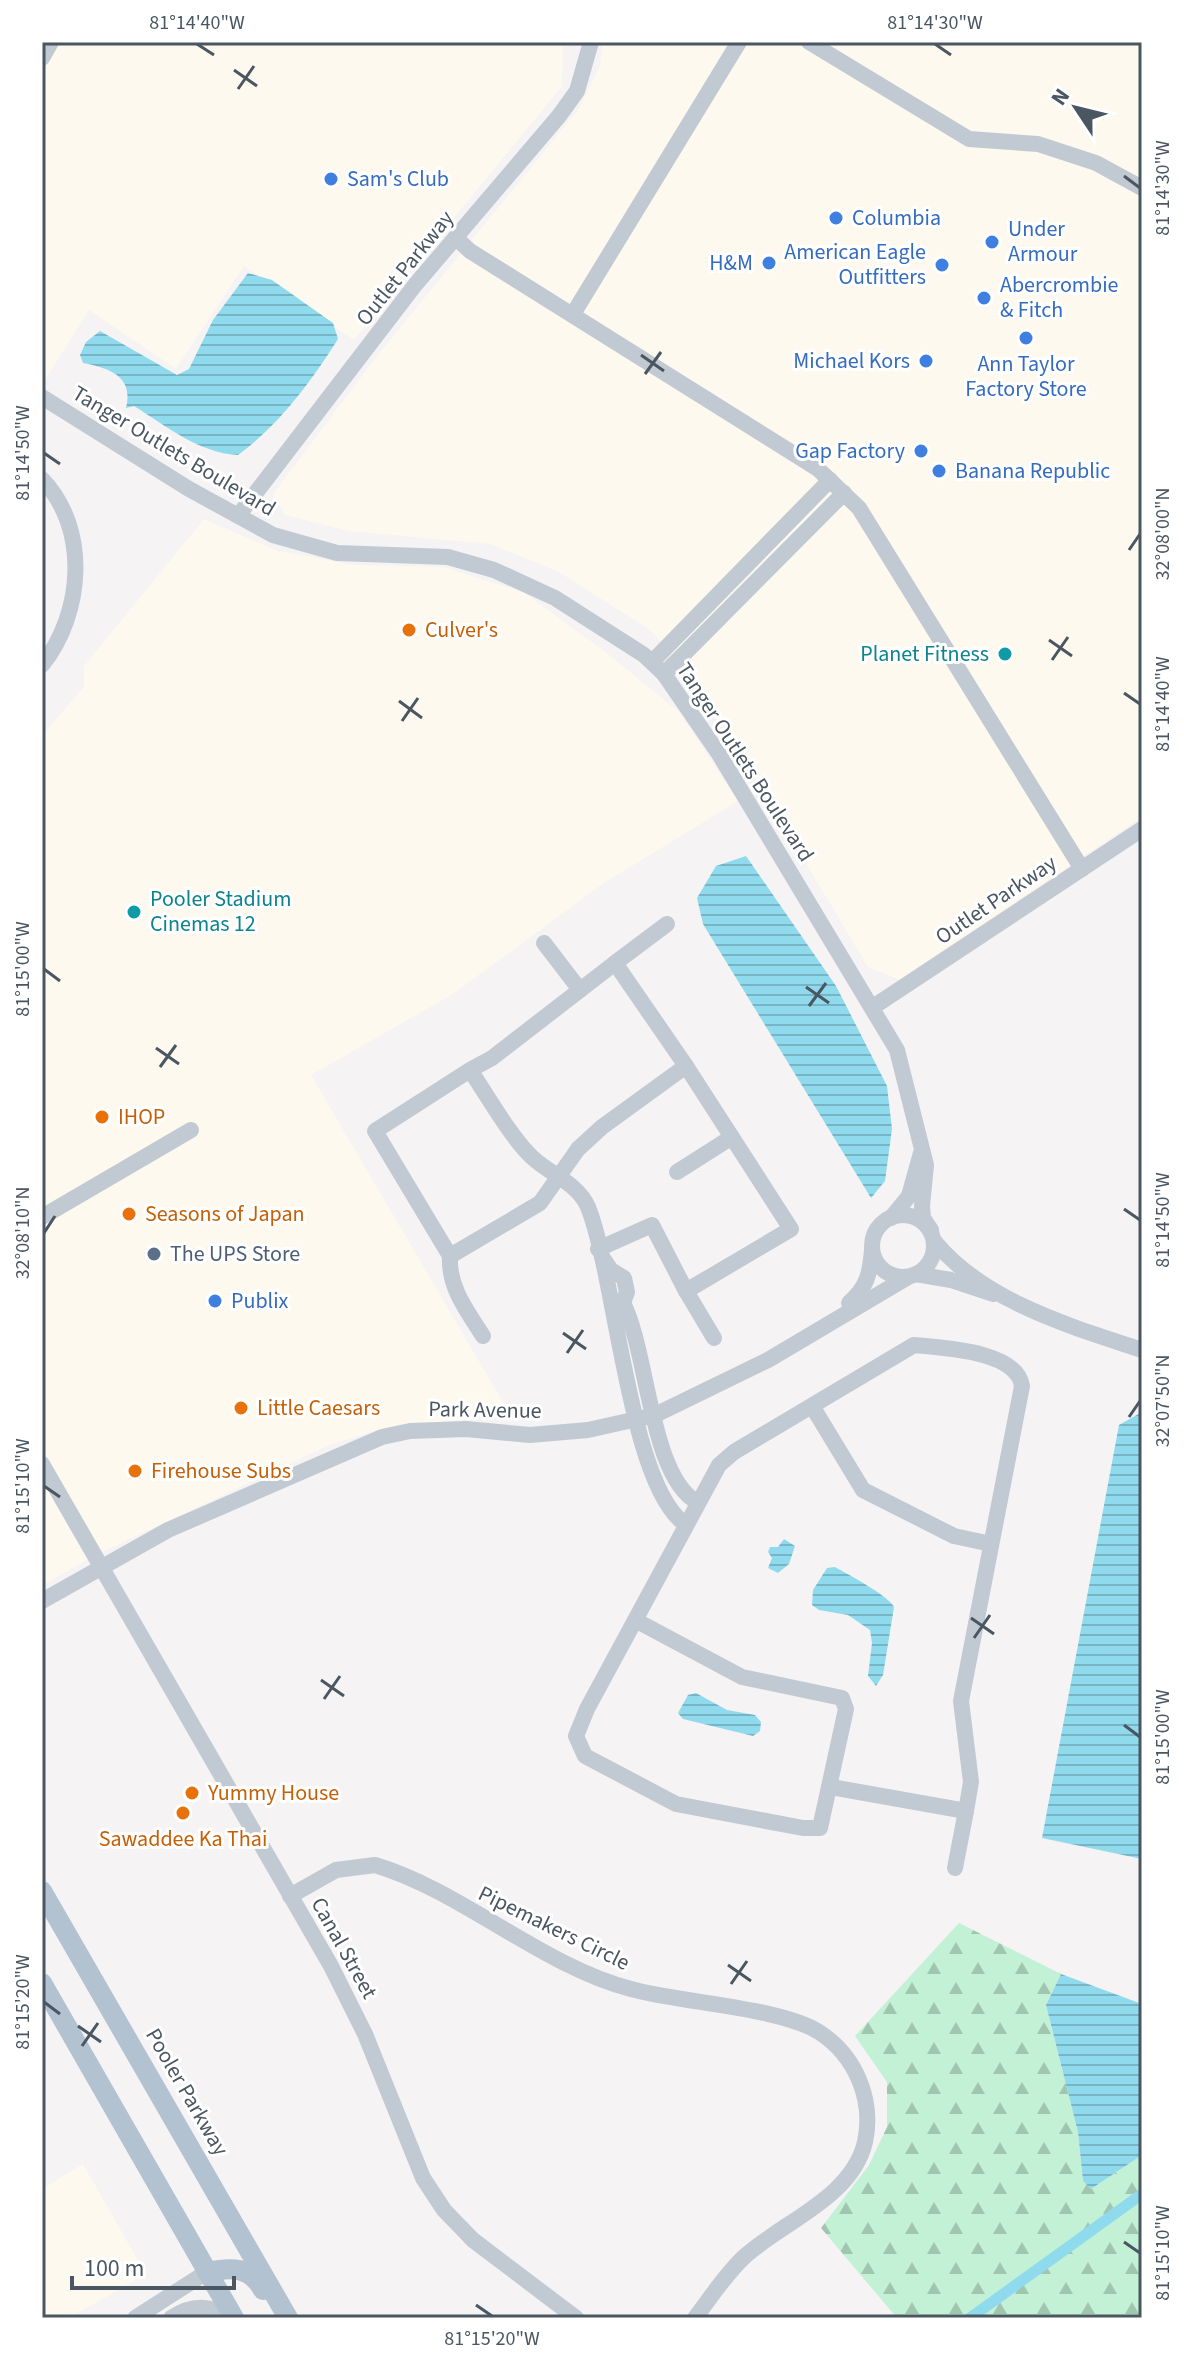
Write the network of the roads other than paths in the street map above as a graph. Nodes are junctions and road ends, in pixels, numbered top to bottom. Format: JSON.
{"nodes":[{"id":1,"x":51,"y":42,"type":"edge"},
{"id":2,"x":591,"y":42,"type":"edge"},
{"id":3,"x":739,"y":42,"type":"edge"},
{"id":4,"x":809,"y":42,"type":"edge"},
{"id":5,"x":42,"y":58,"type":"edge"},
{"id":6,"x":1142,"y":188,"type":"edge"},
{"id":7,"x":456,"y":238,"type":"junction"},
{"id":8,"x":573,"y":314,"type":"junction"},
{"id":9,"x":42,"y":397,"type":"edge"},
{"id":10,"x":42,"y":479,"type":"edge"},
{"id":11,"x":830,"y":480,"type":"junction"},
{"id":12,"x":844,"y":493,"type":"junction"},
{"id":13,"x":238,"y":516,"type":"junction"},
{"id":14,"x":42,"y":665,"type":"edge"},
{"id":15,"x":658,"y":668,"type":"junction"},
{"id":16,"x":1142,"y":829,"type":"edge"},
{"id":17,"x":1082,"y":869,"type":"junction"},
{"id":18,"x":667,"y":924,"type":"dead end"},
{"id":19,"x":544,"y":943,"type":"dead end"},
{"id":20,"x":615,"y":963,"type":"junction"},
{"id":21,"x":580,"y":990,"type":"junction"},
{"id":22,"x":873,"y":1007,"type":"junction"},
{"id":23,"x":686,"y":1066,"type":"junction"},
{"id":24,"x":470,"y":1070,"type":"junction"},
{"id":25,"x":191,"y":1130,"type":"dead end"},
{"id":26,"x":732,"y":1137,"type":"junction"},
{"id":27,"x":921,"y":1151,"type":"junction"},
{"id":28,"x":677,"y":1172,"type":"dead end"},
{"id":29,"x":557,"y":1176,"type":"junction"},
{"id":30,"x":42,"y":1217,"type":"edge"},
{"id":31,"x":891,"y":1218,"type":"junction"},
{"id":32,"x":933,"y":1236,"type":"junction"},
{"id":33,"x":872,"y":1250,"type":"junction"},
{"id":34,"x":599,"y":1252,"type":"junction"},
{"id":35,"x":450,"y":1256,"type":"junction"},
{"id":36,"x":912,"y":1276,"type":"junction"},
{"id":37,"x":686,"y":1291,"type":"junction"},
{"id":38,"x":1002,"y":1296,"type":"junction"},
{"id":39,"x":842,"y":1314,"type":"junction"},
{"id":40,"x":483,"y":1336,"type":"dead end"},
{"id":41,"x":714,"y":1338,"type":"dead end"},
{"id":42,"x":1142,"y":1350,"type":"edge"},
{"id":43,"x":812,"y":1406,"type":"junction"},
{"id":44,"x":655,"y":1415,"type":"junction"},
{"id":45,"x":637,"y":1420,"type":"junction"},
{"id":46,"x":42,"y":1464,"type":"edge"},
{"id":47,"x":697,"y":1502,"type":"junction"},
{"id":48,"x":685,"y":1524,"type":"junction"},
{"id":49,"x":991,"y":1544,"type":"junction"},
{"id":50,"x":101,"y":1567,"type":"junction"},
{"id":51,"x":42,"y":1601,"type":"edge"},
{"id":52,"x":635,"y":1620,"type":"junction"},
{"id":53,"x":831,"y":1787,"type":"junction"},
{"id":54,"x":966,"y":1811,"type":"junction"},
{"id":55,"x":955,"y":1868,"type":"dead end"},
{"id":56,"x":42,"y":1891,"type":"edge"},
{"id":57,"x":290,"y":1896,"type":"junction"},
{"id":58,"x":42,"y":1983,"type":"edge"},
{"id":59,"x":207,"y":2272,"type":"junction"},
{"id":60,"x":233,"y":2317,"type":"edge"},
{"id":61,"x":135,"y":2318,"type":"edge"},
{"id":62,"x":171,"y":2318,"type":"edge"},
{"id":63,"x":278,"y":2318,"type":"edge"},
{"id":64,"x":288,"y":2318,"type":"edge"},
{"id":65,"x":576,"y":2318,"type":"edge"},
{"id":66,"x":695,"y":2318,"type":"edge"}],
"edges":[{"from":1,"to":5,"type":"street"},
{"from":2,"to":7,"type":"street","name":"Outlet Parkway"},
{"from":3,"to":8,"type":"street"},
{"from":4,"to":6,"type":"street"},
{"from":7,"to":8,"type":"street"},
{"from":7,"to":13,"type":"street","name":"Outlet Parkway"},
{"from":8,"to":11,"type":"street"},
{"from":9,"to":13,"type":"street","name":"Tanger Outlets Boulevard"},
{"from":10,"to":14,"type":"street"},
{"from":11,"to":12,"type":"street"},
{"from":11,"to":15,"type":"street"},
{"from":12,"to":15,"type":"street"},
{"from":12,"to":17,"type":"street"},
{"from":13,"to":15,"type":"street","name":"Tanger Outlets Boulevard"},
{"from":15,"to":22,"type":"street","name":"Tanger Outlets Boulevard"},
{"from":16,"to":17,"type":"street","name":"Outlet Parkway"},
{"from":17,"to":22,"type":"street","name":"Outlet Parkway"},
{"from":18,"to":20,"type":"street"},
{"from":19,"to":21,"type":"street"},
{"from":20,"to":21,"type":"street"},
{"from":20,"to":23,"type":"street"},
{"from":21,"to":24,"type":"street"},
{"from":22,"to":27,"type":"street","name":"Tanger Outlets Boulevard"},
{"from":23,"to":26,"type":"street"},
{"from":23,"to":29,"type":"street"},
{"from":24,"to":29,"type":"street"},
{"from":24,"to":35,"type":"street"},
{"from":25,"to":30,"type":"street"},
{"from":26,"to":28,"type":"street"},
{"from":26,"to":37,"type":"street"},
{"from":27,"to":31,"type":"street"},
{"from":27,"to":32,"type":"street","name":"Tanger Outlets Boulevard"},
{"from":29,"to":34,"type":"street"},
{"from":29,"to":35,"type":"street"},
{"from":31,"to":32,"type":"street"},
{"from":31,"to":33,"type":"street"},
{"from":32,"to":36,"type":"street"},
{"from":32,"to":38,"type":"street"},
{"from":33,"to":36,"type":"street"},
{"from":33,"to":39,"type":"street","name":"Park Avenue"},
{"from":34,"to":37,"type":"street"},
{"from":34,"to":44,"type":"street"},
{"from":34,"to":45,"type":"street"},
{"from":35,"to":40,"type":"street"},
{"from":36,"to":38,"type":"street"},
{"from":36,"to":39,"type":"street","name":"Park Avenue"},
{"from":37,"to":41,"type":"street"},
{"from":38,"to":42,"type":"street"},
{"from":39,"to":44,"type":"street","name":"Park Avenue"},
{"from":43,"to":47,"type":"street"},
{"from":43,"to":49,"type":"street"},
{"from":43,"to":49,"type":"street"},
{"from":44,"to":45,"type":"street","name":"Park Avenue"},
{"from":44,"to":47,"type":"street"},
{"from":45,"to":48,"type":"street"},
{"from":45,"to":50,"type":"street","name":"Park Avenue"},
{"from":46,"to":50,"type":"street","name":"Canal Street"},
{"from":47,"to":48,"type":"street"},
{"from":48,"to":52,"type":"street"},
{"from":49,"to":54,"type":"street"},
{"from":50,"to":51,"type":"street","name":"Park Avenue"},
{"from":50,"to":57,"type":"street","name":"Canal Street"},
{"from":52,"to":53,"type":"street"},
{"from":52,"to":53,"type":"street"},
{"from":53,"to":54,"type":"street"},
{"from":54,"to":55,"type":"street"},
{"from":56,"to":64,"type":"main road","name":"Pooler Parkway"},
{"from":57,"to":65,"type":"street","name":"Canal Street"},
{"from":57,"to":66,"type":"street","name":"Pipemakers Circle"},
{"from":58,"to":59,"type":"main road"},
{"from":59,"to":60,"type":"main road"},
{"from":59,"to":61,"type":"street"},
{"from":59,"to":63,"type":"main road"},
{"from":60,"to":62,"type":"street"}]}
